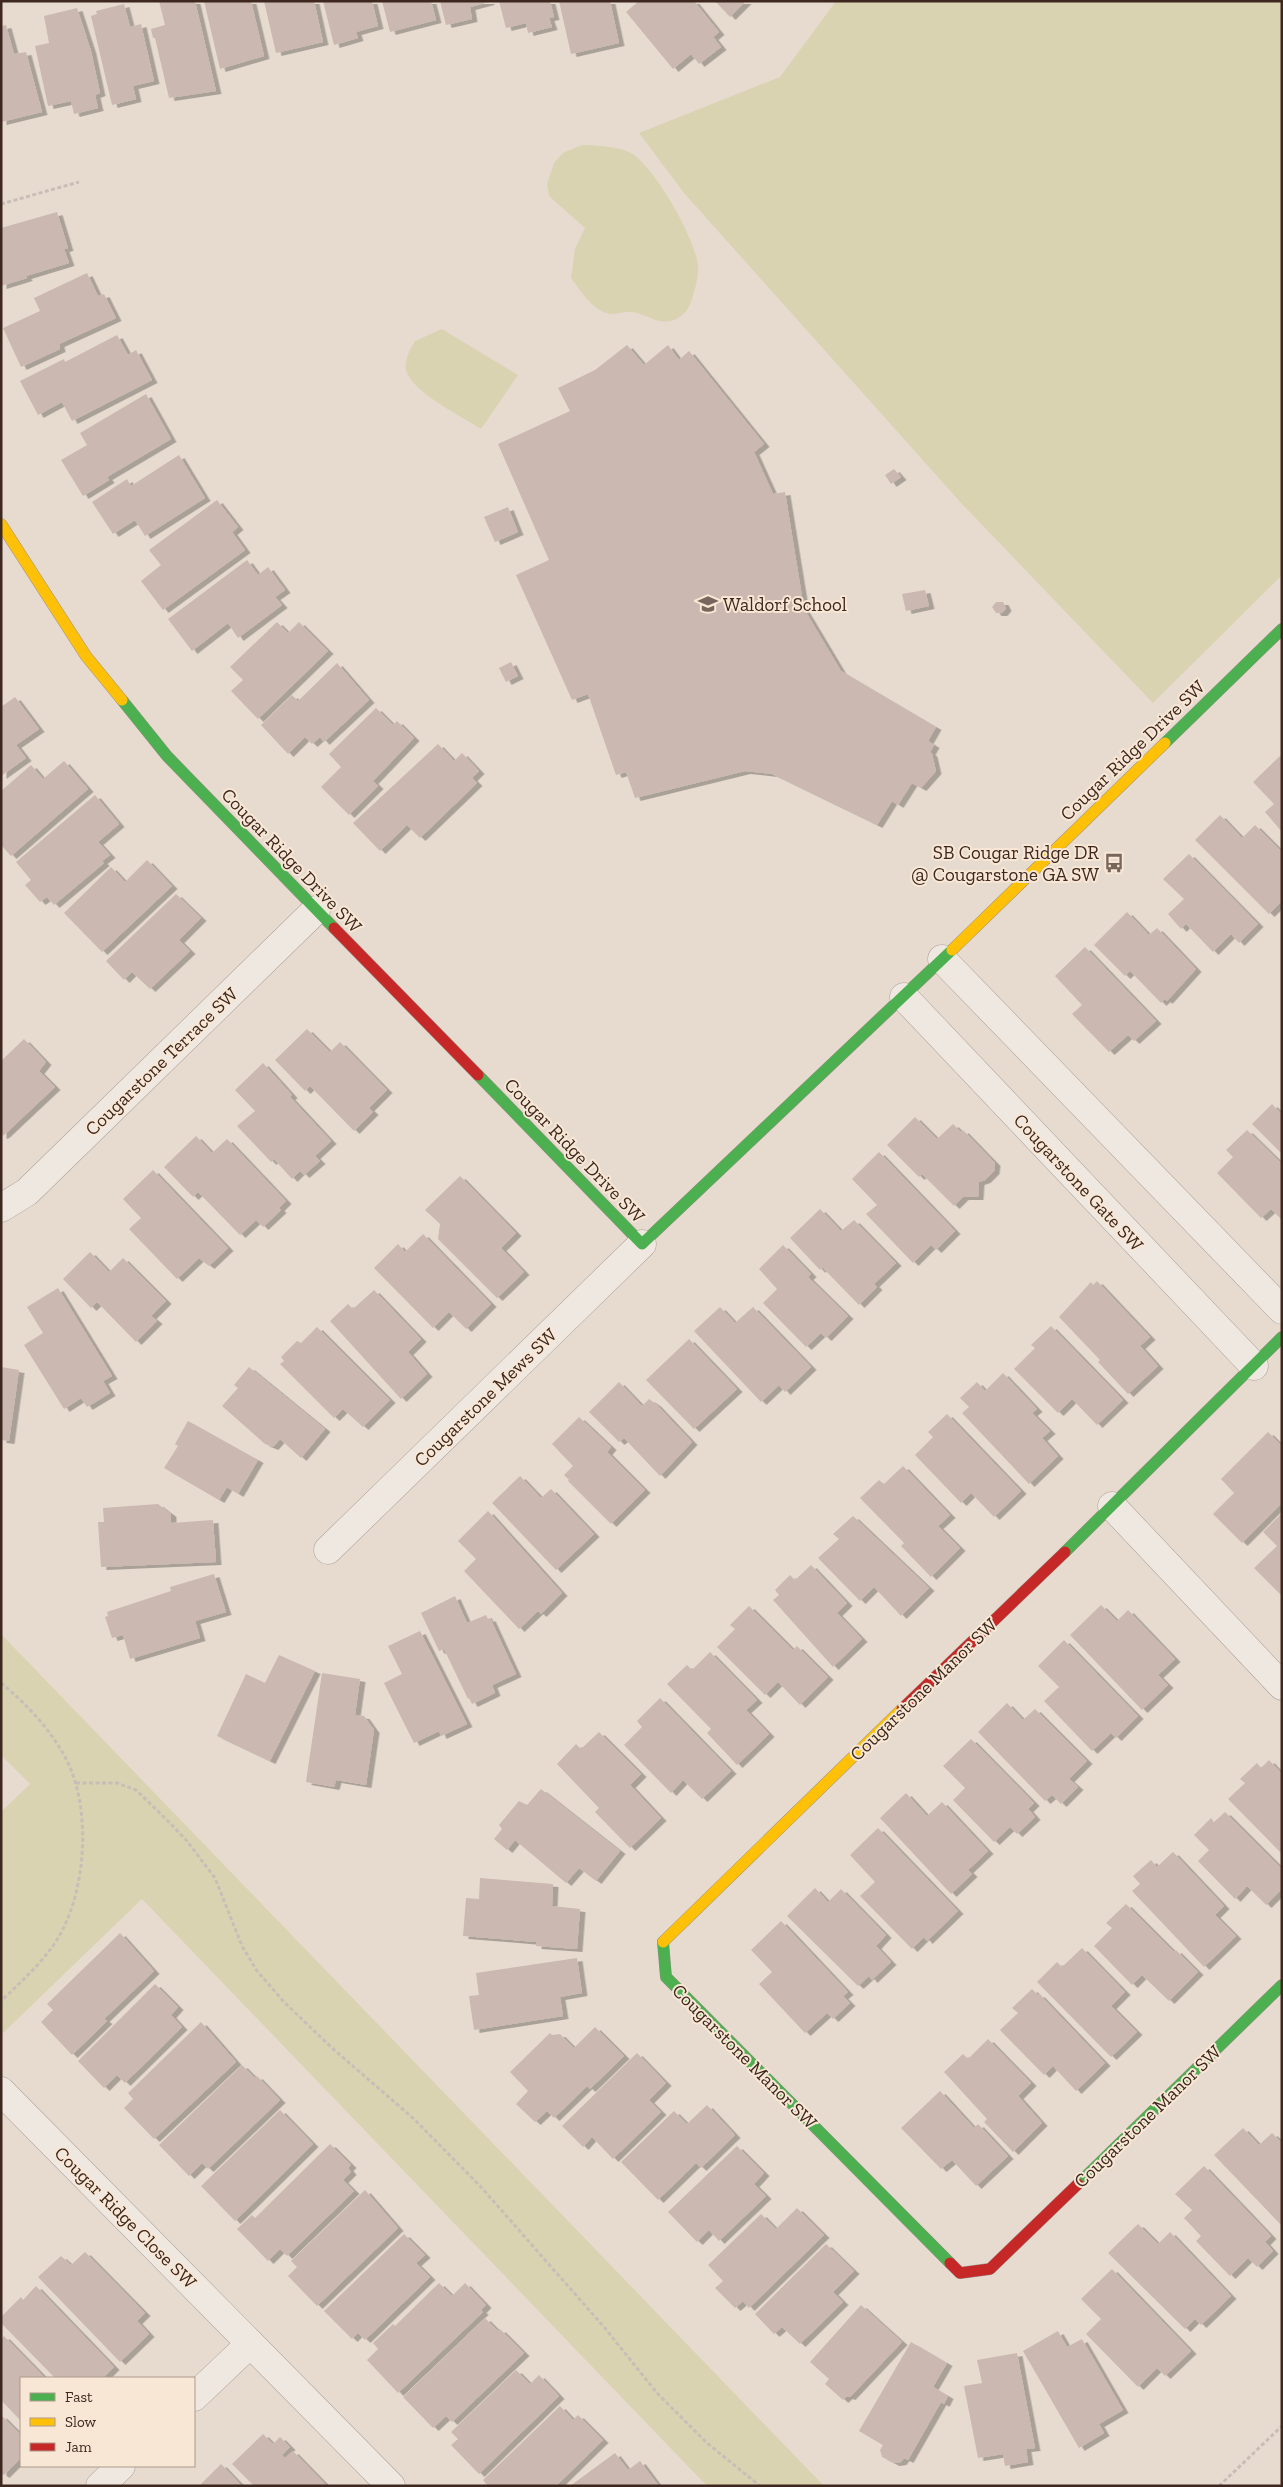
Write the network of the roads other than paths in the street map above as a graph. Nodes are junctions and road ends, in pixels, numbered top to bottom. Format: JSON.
{"nodes":[{"id":1,"x":1,"y":524,"type":"edge"},
{"id":2,"x":1282,"y":629,"type":"edge"},
{"id":3,"x":316,"y":910,"type":"junction"},
{"id":4,"x":942,"y":959,"type":"junction"},
{"id":5,"x":904,"y":997,"type":"junction"},
{"id":6,"x":1,"y":1208,"type":"edge"},
{"id":7,"x":642,"y":1244,"type":"junction"},
{"id":8,"x":1282,"y":1310,"type":"edge"},
{"id":9,"x":1282,"y":1338,"type":"edge"},
{"id":10,"x":1254,"y":1366,"type":"junction"},
{"id":11,"x":1112,"y":1506,"type":"junction"},
{"id":12,"x":328,"y":1550,"type":"dead end"},
{"id":13,"x":1282,"y":1686,"type":"edge"},
{"id":14,"x":1282,"y":1985,"type":"edge"},
{"id":15,"x":1,"y":2091,"type":"edge"},
{"id":16,"x":250,"y":2344,"type":"junction"},
{"id":17,"x":195,"y":2396,"type":"edge"},
{"id":18,"x":120,"y":2467,"type":"edge"},
{"id":19,"x":100,"y":2486,"type":"edge"},
{"id":20,"x":390,"y":2486,"type":"edge"}],
"edges":[{"from":1,"to":3,"type":"street","name":"Cougar Ridge Drive SW"},
{"from":2,"to":4,"type":"street","name":"Cougar Ridge Drive SW"},
{"from":3,"to":6,"type":"street","name":"Cougarstone Terrace SW"},
{"from":3,"to":7,"type":"street","name":"Cougar Ridge Drive SW"},
{"from":4,"to":5,"type":"street","name":"Cougar Ridge Drive SW"},
{"from":4,"to":8,"type":"street"},
{"from":5,"to":7,"type":"street","name":"Cougar Ridge Drive SW"},
{"from":5,"to":10,"type":"street","name":"Cougarstone Gate SW"},
{"from":7,"to":12,"type":"street","name":"Cougarstone Mews SW"},
{"from":9,"to":10,"type":"street","name":"Cougarstone Manor SW"},
{"from":10,"to":11,"type":"street","name":"Cougarstone Manor SW"},
{"from":11,"to":13,"type":"street"},
{"from":11,"to":14,"type":"street","name":"Cougarstone Manor SW"},
{"from":15,"to":16,"type":"street","name":"Cougar Ridge Close SW"},
{"from":16,"to":17,"type":"street"},
{"from":16,"to":20,"type":"street","name":"Cougar Ridge Close SW"},
{"from":18,"to":19,"type":"street"}]}
